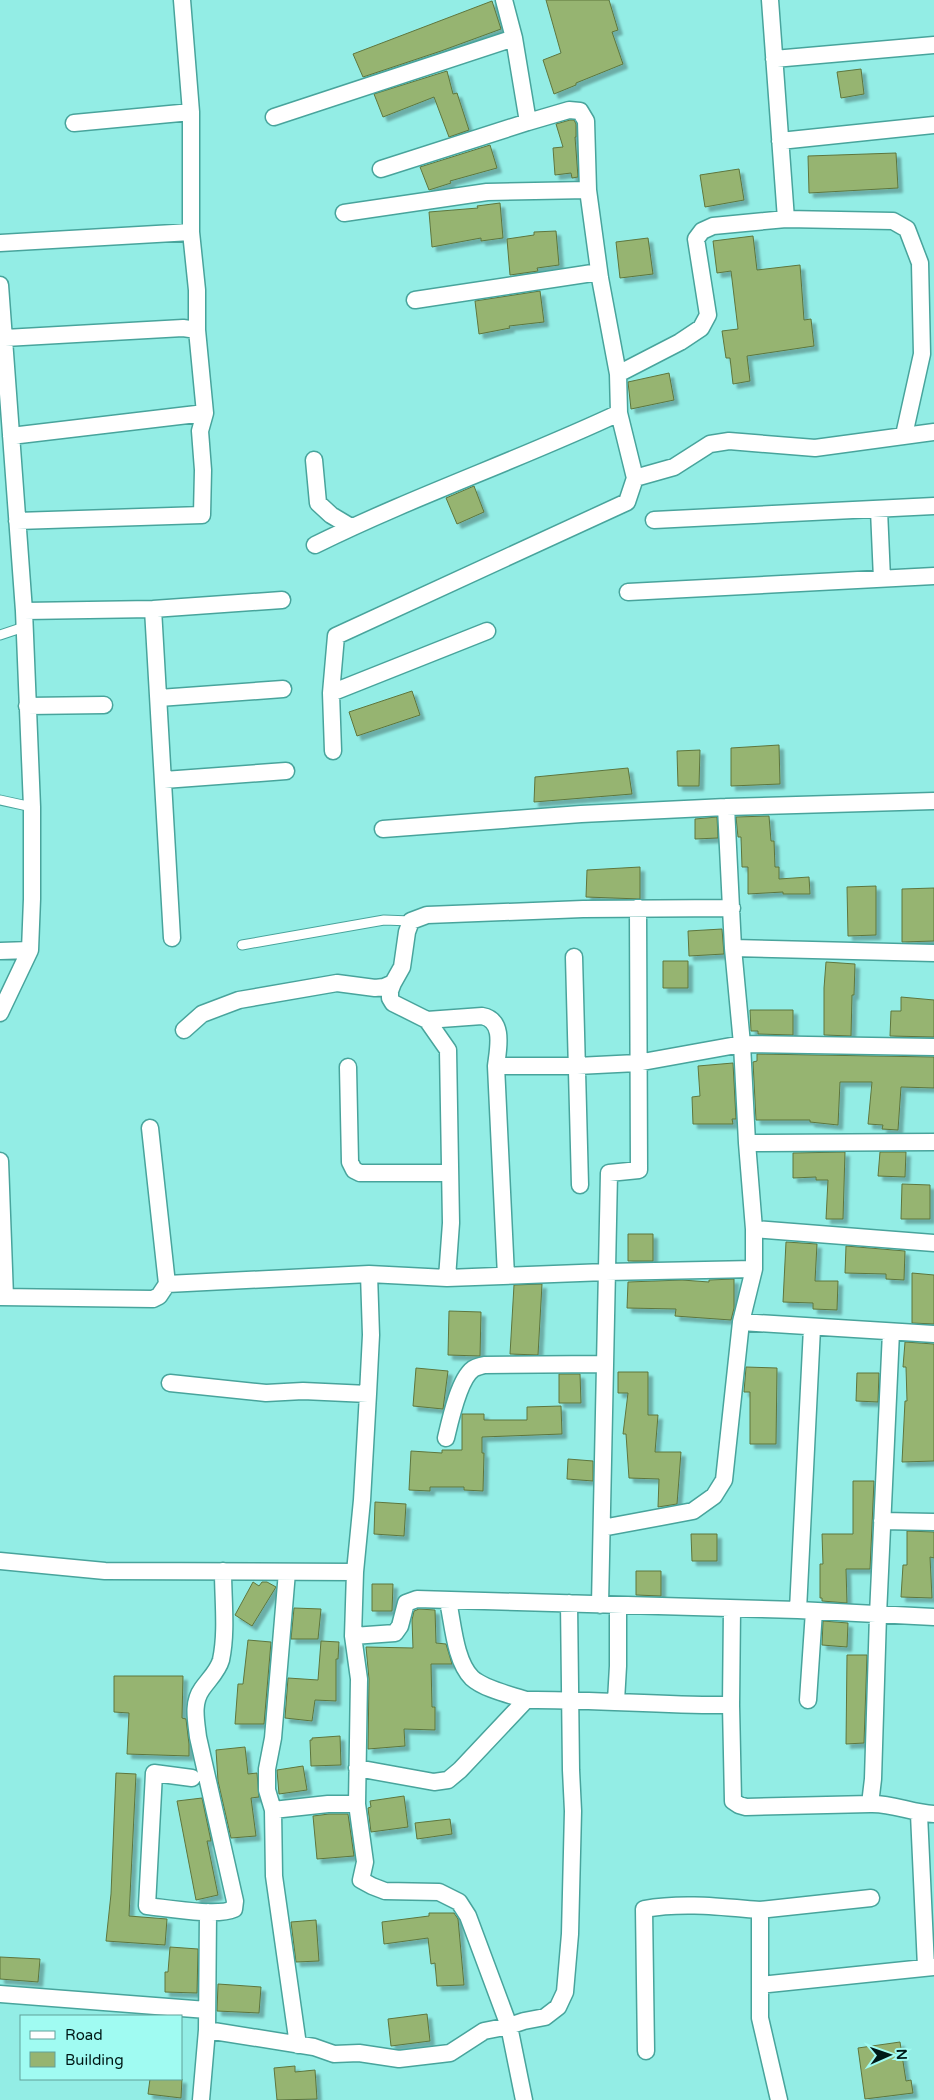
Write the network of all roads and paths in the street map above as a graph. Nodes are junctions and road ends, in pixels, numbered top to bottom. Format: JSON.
{"nodes":[{"id":1,"x":182,"y":0,"type":"edge"},
{"id":2,"x":504,"y":0,"type":"edge"},
{"id":3,"x":770,"y":0,"type":"edge"},
{"id":4,"x":514,"y":38,"type":"junction"},
{"id":5,"x":934,"y":45,"type":"edge"},
{"id":6,"x":774,"y":59,"type":"junction"},
{"id":7,"x":191,"y":112,"type":"junction"},
{"id":8,"x":274,"y":117,"type":"dead end"},
{"id":9,"x":74,"y":122,"type":"dead end"},
{"id":10,"x":528,"y":122,"type":"junction"},
{"id":11,"x":934,"y":125,"type":"edge"},
{"id":12,"x":780,"y":141,"type":"junction"},
{"id":13,"x":381,"y":169,"type":"dead end"},
{"id":14,"x":588,"y":190,"type":"junction"},
{"id":15,"x":344,"y":214,"type":"dead end"},
{"id":16,"x":786,"y":219,"type":"junction"},
{"id":17,"x":191,"y":232,"type":"junction"},
{"id":18,"x":0,"y":243,"type":"edge"},
{"id":19,"x":927,"y":263,"type":"edge"},
{"id":20,"x":599,"y":272,"type":"junction"},
{"id":21,"x":0,"y":285,"type":"edge"},
{"id":22,"x":414,"y":300,"type":"dead end"},
{"id":23,"x":197,"y":330,"type":"junction"},
{"id":24,"x":5,"y":338,"type":"junction"},
{"id":25,"x":928,"y":353,"type":"edge"},
{"id":26,"x":618,"y":374,"type":"junction"},
{"id":27,"x":205,"y":413,"type":"junction"},
{"id":28,"x":619,"y":413,"type":"junction"},
{"id":29,"x":934,"y":432,"type":"edge"},
{"id":30,"x":904,"y":435,"type":"junction"},
{"id":31,"x":11,"y":436,"type":"junction"},
{"id":32,"x":314,"y":460,"type":"dead end"},
{"id":33,"x":635,"y":478,"type":"junction"},
{"id":34,"x":934,"y":506,"type":"edge"},
{"id":35,"x":879,"y":510,"type":"junction"},
{"id":36,"x":654,"y":520,"type":"dead end"},
{"id":37,"x":17,"y":521,"type":"junction"},
{"id":38,"x":351,"y":527,"type":"junction"},
{"id":39,"x":315,"y":545,"type":"dead end"},
{"id":40,"x":934,"y":576,"type":"edge"},
{"id":41,"x":882,"y":579,"type":"junction"},
{"id":42,"x":628,"y":592,"type":"dead end"},
{"id":43,"x":282,"y":600,"type":"dead end"},
{"id":44,"x":153,"y":609,"type":"junction"},
{"id":45,"x":24,"y":619,"type":"junction"},
{"id":46,"x":487,"y":631,"type":"dead end"},
{"id":47,"x":0,"y":634,"type":"edge"},
{"id":48,"x":283,"y":690,"type":"dead end"},
{"id":49,"x":331,"y":693,"type":"junction"},
{"id":50,"x":159,"y":698,"type":"junction"},
{"id":51,"x":104,"y":705,"type":"dead end"},
{"id":52,"x":27,"y":706,"type":"junction"},
{"id":53,"x":333,"y":751,"type":"dead end"},
{"id":54,"x":286,"y":771,"type":"dead end"},
{"id":55,"x":164,"y":780,"type":"junction"},
{"id":56,"x":0,"y":800,"type":"edge"},
{"id":57,"x":934,"y":800,"type":"edge"},
{"id":58,"x":32,"y":807,"type":"junction"},
{"id":59,"x":726,"y":807,"type":"junction"},
{"id":60,"x":383,"y":829,"type":"dead end"},
{"id":61,"x":638,"y":908,"type":"junction"},
{"id":62,"x":732,"y":908,"type":"junction"},
{"id":63,"x":411,"y":921,"type":"junction"},
{"id":64,"x":172,"y":938,"type":"dead end"},
{"id":65,"x":242,"y":945,"type":"dead end"},
{"id":66,"x":733,"y":948,"type":"junction"},
{"id":67,"x":30,"y":950,"type":"junction"},
{"id":68,"x":0,"y":951,"type":"edge"},
{"id":69,"x":934,"y":953,"type":"edge"},
{"id":70,"x":574,"y":957,"type":"dead end"},
{"id":71,"x":393,"y":983,"type":"junction"},
{"id":72,"x":0,"y":1013,"type":"edge"},
{"id":73,"x":427,"y":1020,"type":"junction"},
{"id":74,"x":184,"y":1030,"type":"dead end"},
{"id":75,"x":742,"y":1044,"type":"junction"},
{"id":76,"x":934,"y":1047,"type":"edge"},
{"id":77,"x":637,"y":1063,"type":"junction"},
{"id":78,"x":496,"y":1066,"type":"junction"},
{"id":79,"x":577,"y":1066,"type":"junction"},
{"id":80,"x":348,"y":1067,"type":"dead end"},
{"id":81,"x":150,"y":1128,"type":"dead end"},
{"id":82,"x":934,"y":1142,"type":"edge"},
{"id":83,"x":747,"y":1143,"type":"junction"},
{"id":84,"x":0,"y":1161,"type":"edge"},
{"id":85,"x":450,"y":1173,"type":"junction"},
{"id":86,"x":580,"y":1185,"type":"dead end"},
{"id":87,"x":754,"y":1229,"type":"junction"},
{"id":88,"x":934,"y":1243,"type":"edge"},
{"id":89,"x":754,"y":1269,"type":"junction"},
{"id":90,"x":606,"y":1272,"type":"junction"},
{"id":91,"x":369,"y":1274,"type":"junction"},
{"id":92,"x":506,"y":1276,"type":"junction"},
{"id":93,"x":447,"y":1278,"type":"junction"},
{"id":94,"x":167,"y":1284,"type":"junction"},
{"id":95,"x":2,"y":1297,"type":"edge"},
{"id":96,"x":741,"y":1322,"type":"junction"},
{"id":97,"x":812,"y":1328,"type":"junction"},
{"id":98,"x":890,"y":1332,"type":"junction"},
{"id":99,"x":934,"y":1334,"type":"edge"},
{"id":100,"x":604,"y":1364,"type":"junction"},
{"id":101,"x":170,"y":1383,"type":"dead end"},
{"id":102,"x":368,"y":1394,"type":"junction"},
{"id":103,"x":446,"y":1438,"type":"dead end"},
{"id":104,"x":882,"y":1521,"type":"junction"},
{"id":105,"x":934,"y":1522,"type":"edge"},
{"id":106,"x":602,"y":1528,"type":"junction"},
{"id":107,"x":0,"y":1561,"type":"edge"},
{"id":108,"x":223,"y":1571,"type":"junction"},
{"id":109,"x":288,"y":1572,"type":"junction"},
{"id":110,"x":355,"y":1572,"type":"junction"},
{"id":111,"x":448,"y":1601,"type":"junction"},
{"id":112,"x":569,"y":1603,"type":"junction"},
{"id":113,"x":600,"y":1605,"type":"junction"},
{"id":114,"x":618,"y":1606,"type":"junction"},
{"id":115,"x":732,"y":1608,"type":"junction"},
{"id":116,"x":806,"y":1611,"type":"junction"},
{"id":117,"x":878,"y":1615,"type":"junction"},
{"id":118,"x":934,"y":1617,"type":"edge"},
{"id":119,"x":354,"y":1636,"type":"junction"},
{"id":120,"x":526,"y":1700,"type":"junction"},
{"id":121,"x":570,"y":1700,"type":"junction"},
{"id":122,"x":808,"y":1700,"type":"dead end"},
{"id":123,"x":616,"y":1701,"type":"junction"},
{"id":124,"x":732,"y":1705,"type":"junction"},
{"id":125,"x":358,"y":1768,"type":"junction"},
{"id":126,"x":192,"y":1778,"type":"dead end"},
{"id":127,"x":357,"y":1804,"type":"junction"},
{"id":128,"x":870,"y":1804,"type":"junction"},
{"id":129,"x":273,"y":1810,"type":"junction"},
{"id":130,"x":927,"y":1814,"type":"edge"},
{"id":131,"x":871,"y":1898,"type":"dead end"},
{"id":132,"x":760,"y":1910,"type":"junction"},
{"id":133,"x":208,"y":1912,"type":"junction"},
{"id":134,"x":930,"y":1967,"type":"edge"},
{"id":135,"x":760,"y":1985,"type":"junction"},
{"id":136,"x":0,"y":1994,"type":"edge"},
{"id":137,"x":207,"y":2010,"type":"junction"},
{"id":138,"x":509,"y":2026,"type":"junction"},
{"id":139,"x":207,"y":2030,"type":"junction"},
{"id":140,"x":298,"y":2044,"type":"junction"},
{"id":141,"x":646,"y":2051,"type":"dead end"},
{"id":142,"x":201,"y":2100,"type":"edge"},
{"id":143,"x":524,"y":2100,"type":"edge"},
{"id":144,"x":779,"y":2100,"type":"edge"}],
"edges":[{"from":1,"to":7,"type":"street"},
{"from":2,"to":4,"type":"street"},
{"from":3,"to":6,"type":"street"},
{"from":4,"to":8,"type":"street"},
{"from":4,"to":10,"type":"street"},
{"from":5,"to":6,"type":"street"},
{"from":6,"to":12,"type":"street"},
{"from":7,"to":9,"type":"street"},
{"from":7,"to":17,"type":"street"},
{"from":10,"to":13,"type":"street"},
{"from":10,"to":14,"type":"street"},
{"from":11,"to":12,"type":"street"},
{"from":12,"to":16,"type":"street"},
{"from":14,"to":15,"type":"street"},
{"from":14,"to":20,"type":"street"},
{"from":16,"to":19,"type":"street"},
{"from":16,"to":26,"type":"street"},
{"from":17,"to":18,"type":"street"},
{"from":17,"to":23,"type":"street"},
{"from":19,"to":25,"type":"street"},
{"from":20,"to":22,"type":"street"},
{"from":20,"to":26,"type":"street"},
{"from":21,"to":24,"type":"street"},
{"from":23,"to":24,"type":"street"},
{"from":23,"to":27,"type":"street"},
{"from":24,"to":31,"type":"street"},
{"from":25,"to":30,"type":"street"},
{"from":26,"to":28,"type":"street"},
{"from":27,"to":31,"type":"street"},
{"from":27,"to":37,"type":"street"},
{"from":28,"to":33,"type":"street"},
{"from":28,"to":38,"type":"street"},
{"from":29,"to":30,"type":"street"},
{"from":30,"to":33,"type":"street"},
{"from":31,"to":37,"type":"street"},
{"from":32,"to":38,"type":"street"},
{"from":33,"to":49,"type":"street"},
{"from":34,"to":35,"type":"street"},
{"from":35,"to":36,"type":"street"},
{"from":35,"to":41,"type":"street"},
{"from":37,"to":45,"type":"street"},
{"from":38,"to":39,"type":"street"},
{"from":40,"to":41,"type":"street"},
{"from":41,"to":42,"type":"street"},
{"from":43,"to":44,"type":"street"},
{"from":44,"to":45,"type":"street"},
{"from":44,"to":50,"type":"street"},
{"from":45,"to":47,"type":"lane"},
{"from":45,"to":52,"type":"street"},
{"from":46,"to":49,"type":"street"},
{"from":48,"to":50,"type":"street"},
{"from":49,"to":53,"type":"street"},
{"from":50,"to":55,"type":"street"},
{"from":51,"to":52,"type":"street"},
{"from":52,"to":58,"type":"street"},
{"from":54,"to":55,"type":"street"},
{"from":55,"to":64,"type":"street"},
{"from":56,"to":58,"type":"lane"},
{"from":57,"to":59,"type":"street"},
{"from":58,"to":67,"type":"street"},
{"from":59,"to":60,"type":"street"},
{"from":59,"to":62,"type":"street"},
{"from":61,"to":62,"type":"street"},
{"from":61,"to":63,"type":"street"},
{"from":61,"to":77,"type":"street"},
{"from":62,"to":66,"type":"street"},
{"from":63,"to":65,"type":"lane"},
{"from":63,"to":71,"type":"street"},
{"from":66,"to":69,"type":"street"},
{"from":66,"to":75,"type":"street"},
{"from":67,"to":68,"type":"street"},
{"from":67,"to":72,"type":"street"},
{"from":70,"to":79,"type":"street"},
{"from":71,"to":73,"type":"street"},
{"from":71,"to":74,"type":"street"},
{"from":73,"to":78,"type":"street"},
{"from":73,"to":85,"type":"street"},
{"from":75,"to":76,"type":"street"},
{"from":75,"to":77,"type":"street"},
{"from":75,"to":83,"type":"street"},
{"from":77,"to":79,"type":"street"},
{"from":77,"to":90,"type":"street"},
{"from":78,"to":79,"type":"street"},
{"from":78,"to":92,"type":"street"},
{"from":79,"to":86,"type":"street"},
{"from":80,"to":85,"type":"street"},
{"from":81,"to":94,"type":"street"},
{"from":82,"to":83,"type":"street"},
{"from":83,"to":87,"type":"street"},
{"from":84,"to":95,"type":"street"},
{"from":85,"to":93,"type":"street"},
{"from":87,"to":88,"type":"street"},
{"from":87,"to":89,"type":"street"},
{"from":89,"to":90,"type":"street"},
{"from":89,"to":96,"type":"street"},
{"from":90,"to":92,"type":"street"},
{"from":90,"to":100,"type":"street"},
{"from":91,"to":93,"type":"street"},
{"from":91,"to":94,"type":"street"},
{"from":91,"to":102,"type":"street"},
{"from":92,"to":93,"type":"street"},
{"from":94,"to":95,"type":"street"},
{"from":96,"to":97,"type":"street"},
{"from":96,"to":106,"type":"street"},
{"from":97,"to":98,"type":"street"},
{"from":97,"to":116,"type":"street"},
{"from":98,"to":99,"type":"street"},
{"from":98,"to":104,"type":"street"},
{"from":100,"to":103,"type":"street"},
{"from":100,"to":106,"type":"street"},
{"from":101,"to":102,"type":"street"},
{"from":102,"to":110,"type":"street"},
{"from":104,"to":105,"type":"street"},
{"from":104,"to":117,"type":"street"},
{"from":106,"to":113,"type":"street"},
{"from":107,"to":108,"type":"street"},
{"from":108,"to":109,"type":"street"},
{"from":108,"to":133,"type":"street"},
{"from":109,"to":110,"type":"street"},
{"from":109,"to":129,"type":"street"},
{"from":110,"to":119,"type":"street"},
{"from":111,"to":112,"type":"street"},
{"from":111,"to":119,"type":"street"},
{"from":111,"to":120,"type":"street"},
{"from":112,"to":113,"type":"street"},
{"from":112,"to":121,"type":"street"},
{"from":113,"to":114,"type":"street"},
{"from":114,"to":115,"type":"street"},
{"from":114,"to":123,"type":"street"},
{"from":115,"to":116,"type":"street"},
{"from":115,"to":124,"type":"street"},
{"from":116,"to":117,"type":"street"},
{"from":116,"to":122,"type":"street"},
{"from":117,"to":118,"type":"street"},
{"from":117,"to":128,"type":"street"},
{"from":119,"to":125,"type":"street"},
{"from":120,"to":121,"type":"street"},
{"from":120,"to":125,"type":"street"},
{"from":121,"to":123,"type":"street"},
{"from":121,"to":138,"type":"street"},
{"from":123,"to":124,"type":"street"},
{"from":124,"to":128,"type":"street"},
{"from":125,"to":127,"type":"street"},
{"from":126,"to":133,"type":"street"},
{"from":127,"to":129,"type":"street"},
{"from":127,"to":138,"type":"street"},
{"from":128,"to":130,"type":"street"},
{"from":129,"to":140,"type":"street"},
{"from":130,"to":134,"type":"street"},
{"from":131,"to":132,"type":"street"},
{"from":132,"to":135,"type":"street"},
{"from":132,"to":141,"type":"street"},
{"from":133,"to":137,"type":"street"},
{"from":134,"to":135,"type":"street"},
{"from":135,"to":144,"type":"street"},
{"from":136,"to":137,"type":"street"},
{"from":137,"to":139,"type":"street"},
{"from":138,"to":140,"type":"street"},
{"from":138,"to":143,"type":"street"},
{"from":139,"to":140,"type":"street"},
{"from":139,"to":142,"type":"street"}]}
